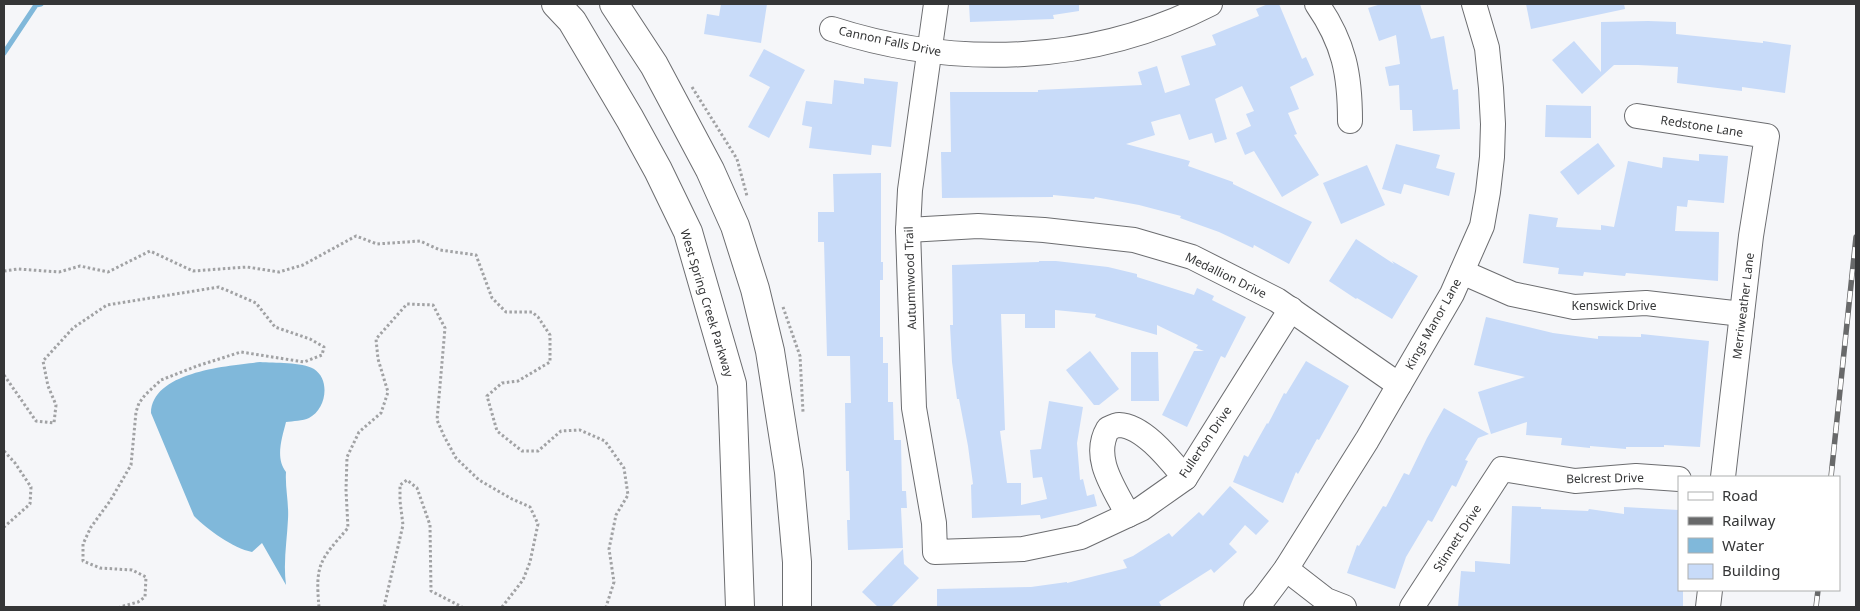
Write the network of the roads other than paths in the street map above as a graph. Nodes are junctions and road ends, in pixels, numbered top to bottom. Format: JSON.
{"nodes":[{"id":1,"x":556,"y":4,"type":"edge"},
{"id":2,"x":614,"y":4,"type":"edge"},
{"id":3,"x":936,"y":4,"type":"edge"},
{"id":4,"x":1210,"y":4,"type":"edge"},
{"id":5,"x":1317,"y":4,"type":"edge"},
{"id":6,"x":1474,"y":4,"type":"edge"},
{"id":7,"x":832,"y":29,"type":"dead end"},
{"id":8,"x":929,"y":51,"type":"junction"},
{"id":9,"x":1637,"y":116,"type":"dead end"},
{"id":10,"x":1350,"y":121,"type":"dead end"},
{"id":11,"x":1767,"y":136,"type":"joint"},
{"id":12,"x":908,"y":230,"type":"junction"},
{"id":13,"x":1462,"y":272,"type":"junction"},
{"id":14,"x":1291,"y":310,"type":"junction"},
{"id":15,"x":1742,"y":314,"type":"junction"},
{"id":16,"x":1399,"y":385,"type":"junction"},
{"id":17,"x":1502,"y":470,"type":"joint"},
{"id":18,"x":1723,"y":476,"type":"edge"},
{"id":19,"x":1185,"y":478,"type":"junction"},
{"id":20,"x":1678,"y":479,"type":"edge"},
{"id":21,"x":1128,"y":515,"type":"junction"},
{"id":22,"x":935,"y":552,"type":"joint"},
{"id":23,"x":1286,"y":569,"type":"junction"},
{"id":24,"x":1710,"y":591,"type":"edge"},
{"id":25,"x":740,"y":607,"type":"edge"},
{"id":26,"x":797,"y":607,"type":"edge"},
{"id":27,"x":1256,"y":607,"type":"edge"},
{"id":28,"x":1344,"y":607,"type":"edge"},
{"id":29,"x":1412,"y":607,"type":"edge"},
{"id":30,"x":1708,"y":607,"type":"edge"}],
"edges":[{"from":1,"to":25,"type":"main road","name":"West Spring Creek Parkway"},
{"from":2,"to":26,"type":"main road"},
{"from":3,"to":8,"type":"street","name":"Autumnwood Trail"},
{"from":4,"to":8,"type":"street","name":"Cannon Falls Drive"},
{"from":5,"to":10,"type":"street"},
{"from":6,"to":13,"type":"street","name":"Kings Manor Lane"},
{"from":7,"to":8,"type":"street","name":"Cannon Falls Drive"},
{"from":8,"to":12,"type":"street","name":"Autumnwood Trail"},
{"from":9,"to":11,"type":"street","name":"Redstone Lane"},
{"from":11,"to":15,"type":"street","name":"Merriweather Lane"},
{"from":12,"to":14,"type":"street","name":"Medallion Drive"},
{"from":12,"to":22,"type":"street","name":"Autumnwood Trail"},
{"from":13,"to":15,"type":"street","name":"Kenswick Drive"},
{"from":13,"to":16,"type":"street","name":"Kings Manor Lane"},
{"from":14,"to":16,"type":"street","name":"Medallion Drive"},
{"from":14,"to":19,"type":"street","name":"Fullerton Drive"},
{"from":15,"to":18,"type":"street","name":"Merriweather Lane"},
{"from":16,"to":23,"type":"street","name":"Kings Manor Lane"},
{"from":17,"to":20,"type":"street","name":"Belcrest Drive"},
{"from":17,"to":29,"type":"street","name":"Stinnett Drive"},
{"from":19,"to":21,"type":"street","name":"Fullerton Drive"},
{"from":19,"to":21,"type":"street"},
{"from":21,"to":22,"type":"street","name":"Fullerton Drive"},
{"from":23,"to":27,"type":"street","name":"Kings Manor Lane"},
{"from":23,"to":28,"type":"street"},
{"from":24,"to":30,"type":"street"}]}
